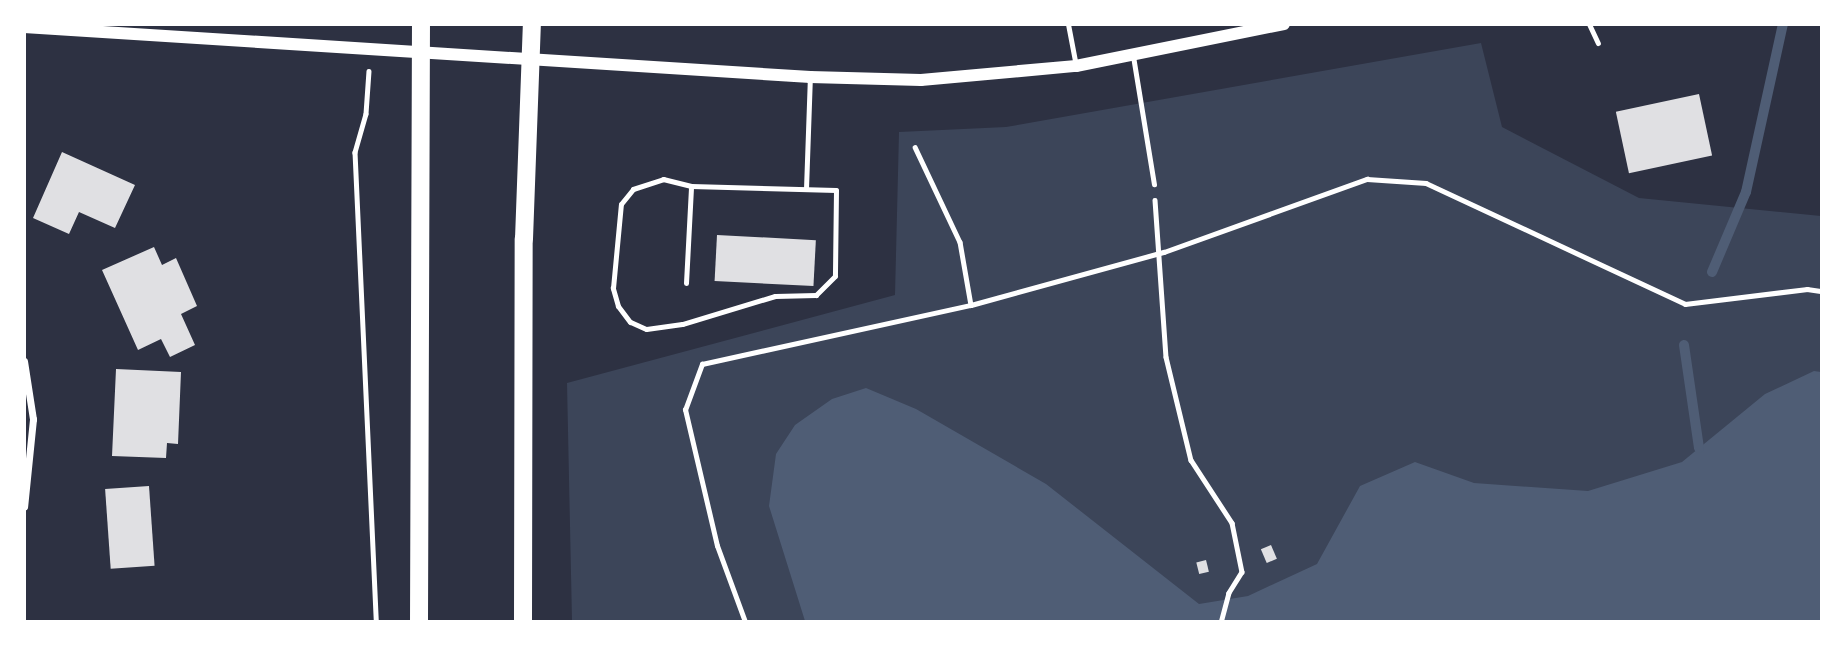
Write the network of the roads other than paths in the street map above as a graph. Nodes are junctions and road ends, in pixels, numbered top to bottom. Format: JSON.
{"nodes":[{"id":1,"x":421,"y":24,"type":"edge"},
{"id":2,"x":532,"y":24,"type":"edge"},
{"id":3,"x":1068,"y":24,"type":"edge"},
{"id":4,"x":1284,"y":24,"type":"edge"},
{"id":5,"x":1589,"y":24,"type":"edge"},
{"id":6,"x":24,"y":27,"type":"edge"},
{"id":7,"x":1598,"y":43,"type":"dead end"},
{"id":8,"x":418,"y":52,"type":"junction"},
{"id":9,"x":1133,"y":56,"type":"junction"},
{"id":10,"x":530,"y":61,"type":"junction"},
{"id":11,"x":1076,"y":66,"type":"junction"},
{"id":12,"x":810,"y":78,"type":"junction"},
{"id":13,"x":1154,"y":184,"type":"road end"},
{"id":14,"x":691,"y":186,"type":"junction"},
{"id":15,"x":806,"y":189,"type":"junction"},
{"id":16,"x":686,"y":283,"type":"dead end"},
{"id":17,"x":24,"y":361,"type":"edge"},
{"id":18,"x":24,"y":507,"type":"edge"},
{"id":19,"x":419,"y":621,"type":"edge"},
{"id":20,"x":523,"y":621,"type":"edge"}],
"edges":[{"from":1,"to":8,"type":"main road"},
{"from":2,"to":10,"type":"main road"},
{"from":3,"to":11,"type":"lane"},
{"from":4,"to":9,"type":"street"},
{"from":5,"to":7,"type":"lane"},
{"from":6,"to":8,"type":"street"},
{"from":8,"to":10,"type":"street"},
{"from":8,"to":19,"type":"main road"},
{"from":9,"to":11,"type":"street"},
{"from":9,"to":13,"type":"lane"},
{"from":10,"to":12,"type":"street"},
{"from":10,"to":20,"type":"main road"},
{"from":11,"to":12,"type":"street"},
{"from":12,"to":15,"type":"lane"},
{"from":14,"to":15,"type":"lane"},
{"from":14,"to":15,"type":"lane"},
{"from":14,"to":16,"type":"lane"},
{"from":17,"to":18,"type":"street"}]}
